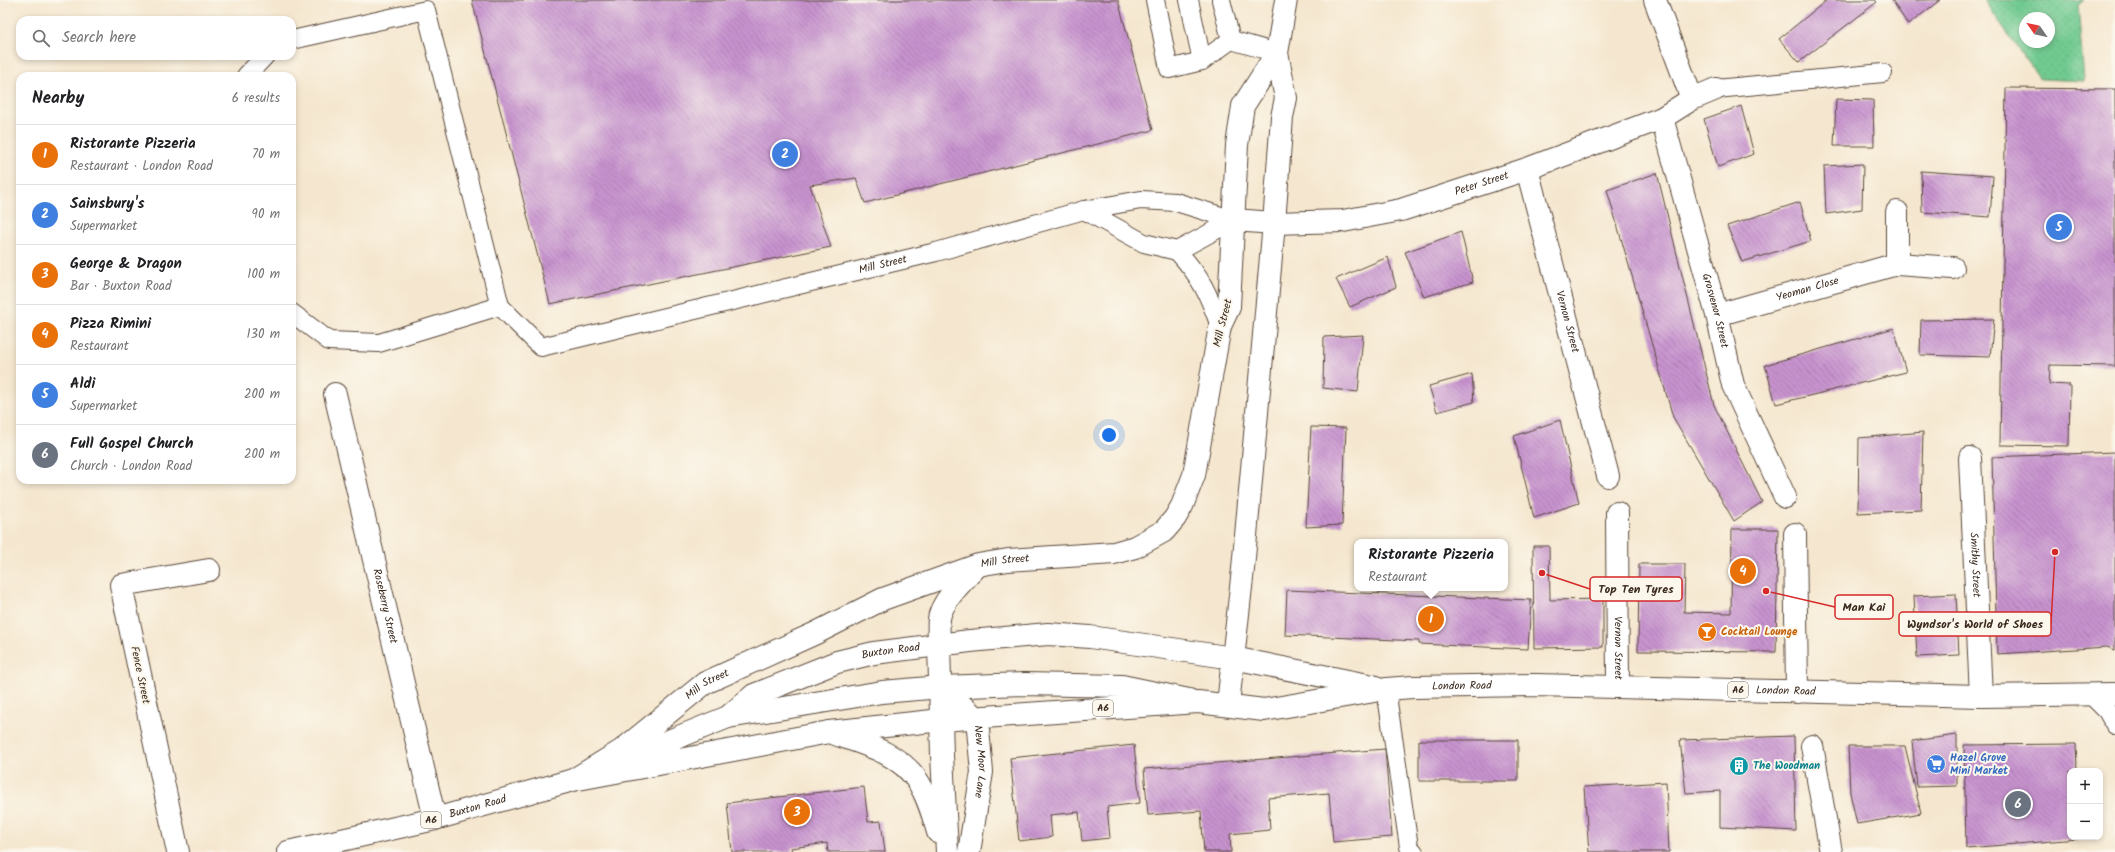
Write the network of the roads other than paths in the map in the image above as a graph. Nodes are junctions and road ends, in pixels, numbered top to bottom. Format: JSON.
{"nodes":[{"id":1,"x":1154,"y":0,"type":"edge"},
{"id":2,"x":1190,"y":0,"type":"edge"},
{"id":3,"x":1221,"y":0,"type":"edge"},
{"id":4,"x":1286,"y":0,"type":"edge"},
{"id":5,"x":1655,"y":0,"type":"edge"},
{"id":6,"x":296,"y":39,"type":"edge"},
{"id":7,"x":1231,"y":40,"type":"junction"},
{"id":8,"x":1277,"y":53,"type":"junction"},
{"id":9,"x":262,"y":60,"type":"edge"},
{"id":10,"x":1202,"y":61,"type":"junction"},
{"id":11,"x":250,"y":72,"type":"edge"},
{"id":12,"x":1883,"y":73,"type":"dead end"},
{"id":13,"x":1716,"y":89,"type":"joint"},
{"id":14,"x":1692,"y":99,"type":"junction"},
{"id":15,"x":1662,"y":118,"type":"junction"},
{"id":16,"x":1527,"y":168,"type":"junction"},
{"id":17,"x":1084,"y":210,"type":"junction"},
{"id":18,"x":1897,"y":212,"type":"dead end"},
{"id":19,"x":1234,"y":220,"type":"junction"},
{"id":20,"x":1274,"y":223,"type":"junction"},
{"id":21,"x":1176,"y":251,"type":"junction"},
{"id":22,"x":1897,"y":264,"type":"junction"},
{"id":23,"x":1953,"y":268,"type":"dead end"},
{"id":24,"x":500,"y":306,"type":"junction"},
{"id":25,"x":1717,"y":315,"type":"junction"},
{"id":26,"x":296,"y":316,"type":"edge"},
{"id":27,"x":1220,"y":326,"type":"junction"},
{"id":28,"x":335,"y":394,"type":"dead end"},
{"id":29,"x":1970,"y":458,"type":"dead end"},
{"id":30,"x":1608,"y":476,"type":"dead end"},
{"id":31,"x":1785,"y":497,"type":"dead end"},
{"id":32,"x":1617,"y":513,"type":"dead end"},
{"id":33,"x":1794,"y":534,"type":"dead end"},
{"id":34,"x":978,"y":565,"type":"junction"},
{"id":35,"x":209,"y":570,"type":"dead end"},
{"id":36,"x":940,"y":644,"type":"junction"},
{"id":37,"x":1233,"y":658,"type":"junction"},
{"id":38,"x":941,"y":687,"type":"junction"},
{"id":39,"x":1618,"y":687,"type":"junction"},
{"id":40,"x":1386,"y":689,"type":"junction"},
{"id":41,"x":1796,"y":692,"type":"junction"},
{"id":42,"x":2115,"y":694,"type":"edge"},
{"id":43,"x":2091,"y":695,"type":"junction"},
{"id":44,"x":1981,"y":696,"type":"junction"},
{"id":45,"x":1198,"y":702,"type":"junction"},
{"id":46,"x":1228,"y":704,"type":"junction"},
{"id":47,"x":728,"y":717,"type":"junction"},
{"id":48,"x":977,"y":719,"type":"junction"},
{"id":49,"x":942,"y":720,"type":"junction"},
{"id":50,"x":2115,"y":725,"type":"edge"},
{"id":51,"x":830,"y":732,"type":"junction"},
{"id":52,"x":1812,"y":746,"type":"dead end"},
{"id":53,"x":573,"y":780,"type":"junction"},
{"id":54,"x":435,"y":819,"type":"junction"},
{"id":55,"x":178,"y":852,"type":"edge"},
{"id":56,"x":288,"y":852,"type":"edge"},
{"id":57,"x":946,"y":852,"type":"edge"},
{"id":58,"x":969,"y":852,"type":"edge"},
{"id":59,"x":1414,"y":852,"type":"edge"},
{"id":60,"x":1830,"y":852,"type":"edge"}],
"edges":[{"from":1,"to":10,"type":"lane"},
{"from":2,"to":10,"type":"lane"},
{"from":3,"to":7,"type":"lane"},
{"from":4,"to":8,"type":"main road","name":"Mill Street"},
{"from":5,"to":14,"type":"main road"},
{"from":6,"to":24,"type":"lane"},
{"from":7,"to":8,"type":"lane"},
{"from":7,"to":10,"type":"lane"},
{"from":8,"to":19,"type":"main road","name":"Mill Street"},
{"from":8,"to":20,"type":"main road","name":"Mill Street"},
{"from":9,"to":11,"type":"lane"},
{"from":12,"to":13,"type":"lane"},
{"from":13,"to":14,"type":"main road","name":"Peter Street"},
{"from":14,"to":15,"type":"main road","name":"Peter Street"},
{"from":15,"to":16,"type":"main road","name":"Peter Street"},
{"from":15,"to":25,"type":"main road","name":"Grosvenor Street"},
{"from":16,"to":20,"type":"main road","name":"Peter Street"},
{"from":16,"to":30,"type":"main road","name":"Vernon Street"},
{"from":17,"to":19,"type":"lane","name":"Mill Street"},
{"from":17,"to":21,"type":"lane"},
{"from":17,"to":24,"type":"lane","name":"Mill Street"},
{"from":18,"to":22,"type":"main road"},
{"from":19,"to":20,"type":"main road","name":"Peter Street"},
{"from":19,"to":21,"type":"lane"},
{"from":19,"to":27,"type":"main road","name":"Mill Street"},
{"from":20,"to":37,"type":"main road","name":"Mill Street"},
{"from":21,"to":27,"type":"lane"},
{"from":22,"to":23,"type":"main road","name":"Yeoman Close"},
{"from":22,"to":25,"type":"main road","name":"Yeoman Close"},
{"from":24,"to":26,"type":"lane"},
{"from":25,"to":31,"type":"main road","name":"Grosvenor Street"},
{"from":27,"to":34,"type":"main road","name":"Mill Street"},
{"from":28,"to":54,"type":"main road","name":"Roseberry Street"},
{"from":29,"to":44,"type":"main road","name":"Smithy Street"},
{"from":32,"to":39,"type":"main road","name":"Vernon Street"},
{"from":33,"to":41,"type":"main road"},
{"from":34,"to":36,"type":"main road"},
{"from":34,"to":53,"type":"main road","name":"Mill Street"},
{"from":35,"to":55,"type":"main road","name":"Fence Street"},
{"from":36,"to":37,"type":"main road","name":"Buxton Road","number":"A6"},
{"from":36,"to":38,"type":"main road"},
{"from":36,"to":47,"type":"main road","name":"Buxton Road","number":"A6"},
{"from":37,"to":40,"type":"main road","name":"London Road","number":"A6"},
{"from":37,"to":46,"type":"main road","name":"Mill Street"},
{"from":38,"to":45,"type":"main road","number":"A6"},
{"from":38,"to":47,"type":"main road","number":"A6"},
{"from":38,"to":48,"type":"main road","name":"New Moor Lane"},
{"from":38,"to":49,"type":"main road"},
{"from":39,"to":40,"type":"main road","name":"London Road","number":"A6"},
{"from":39,"to":41,"type":"main road","name":"London Road","number":"A6"},
{"from":40,"to":46,"type":"main road","name":"London Road","number":"A6"},
{"from":40,"to":59,"type":"lane"},
{"from":41,"to":44,"type":"main road","name":"London Road","number":"A6"},
{"from":42,"to":43,"type":"main road","name":"London Road","number":"A6"},
{"from":43,"to":44,"type":"main road","name":"London Road","number":"A6"},
{"from":43,"to":50,"type":"lane"},
{"from":45,"to":46,"type":"main road","name":"Buxton Road","number":"A6"},
{"from":45,"to":48,"type":"main road","name":"Buxton Road","number":"A6"},
{"from":47,"to":53,"type":"main road","name":"Buxton Road","number":"A6"},
{"from":48,"to":49,"type":"main road","name":"Buxton Road","number":"A6"},
{"from":48,"to":58,"type":"main road","name":"New Moor Lane"},
{"from":49,"to":51,"type":"main road","name":"Buxton Road","number":"A6"},
{"from":49,"to":57,"type":"main road"},
{"from":51,"to":53,"type":"main road","name":"Buxton Road","number":"A6"},
{"from":51,"to":57,"type":"main road"},
{"from":52,"to":60,"type":"main road"},
{"from":53,"to":54,"type":"main road","name":"Buxton Road","number":"A6"},
{"from":54,"to":56,"type":"main road","name":"Buxton Road","number":"A6"}]}
